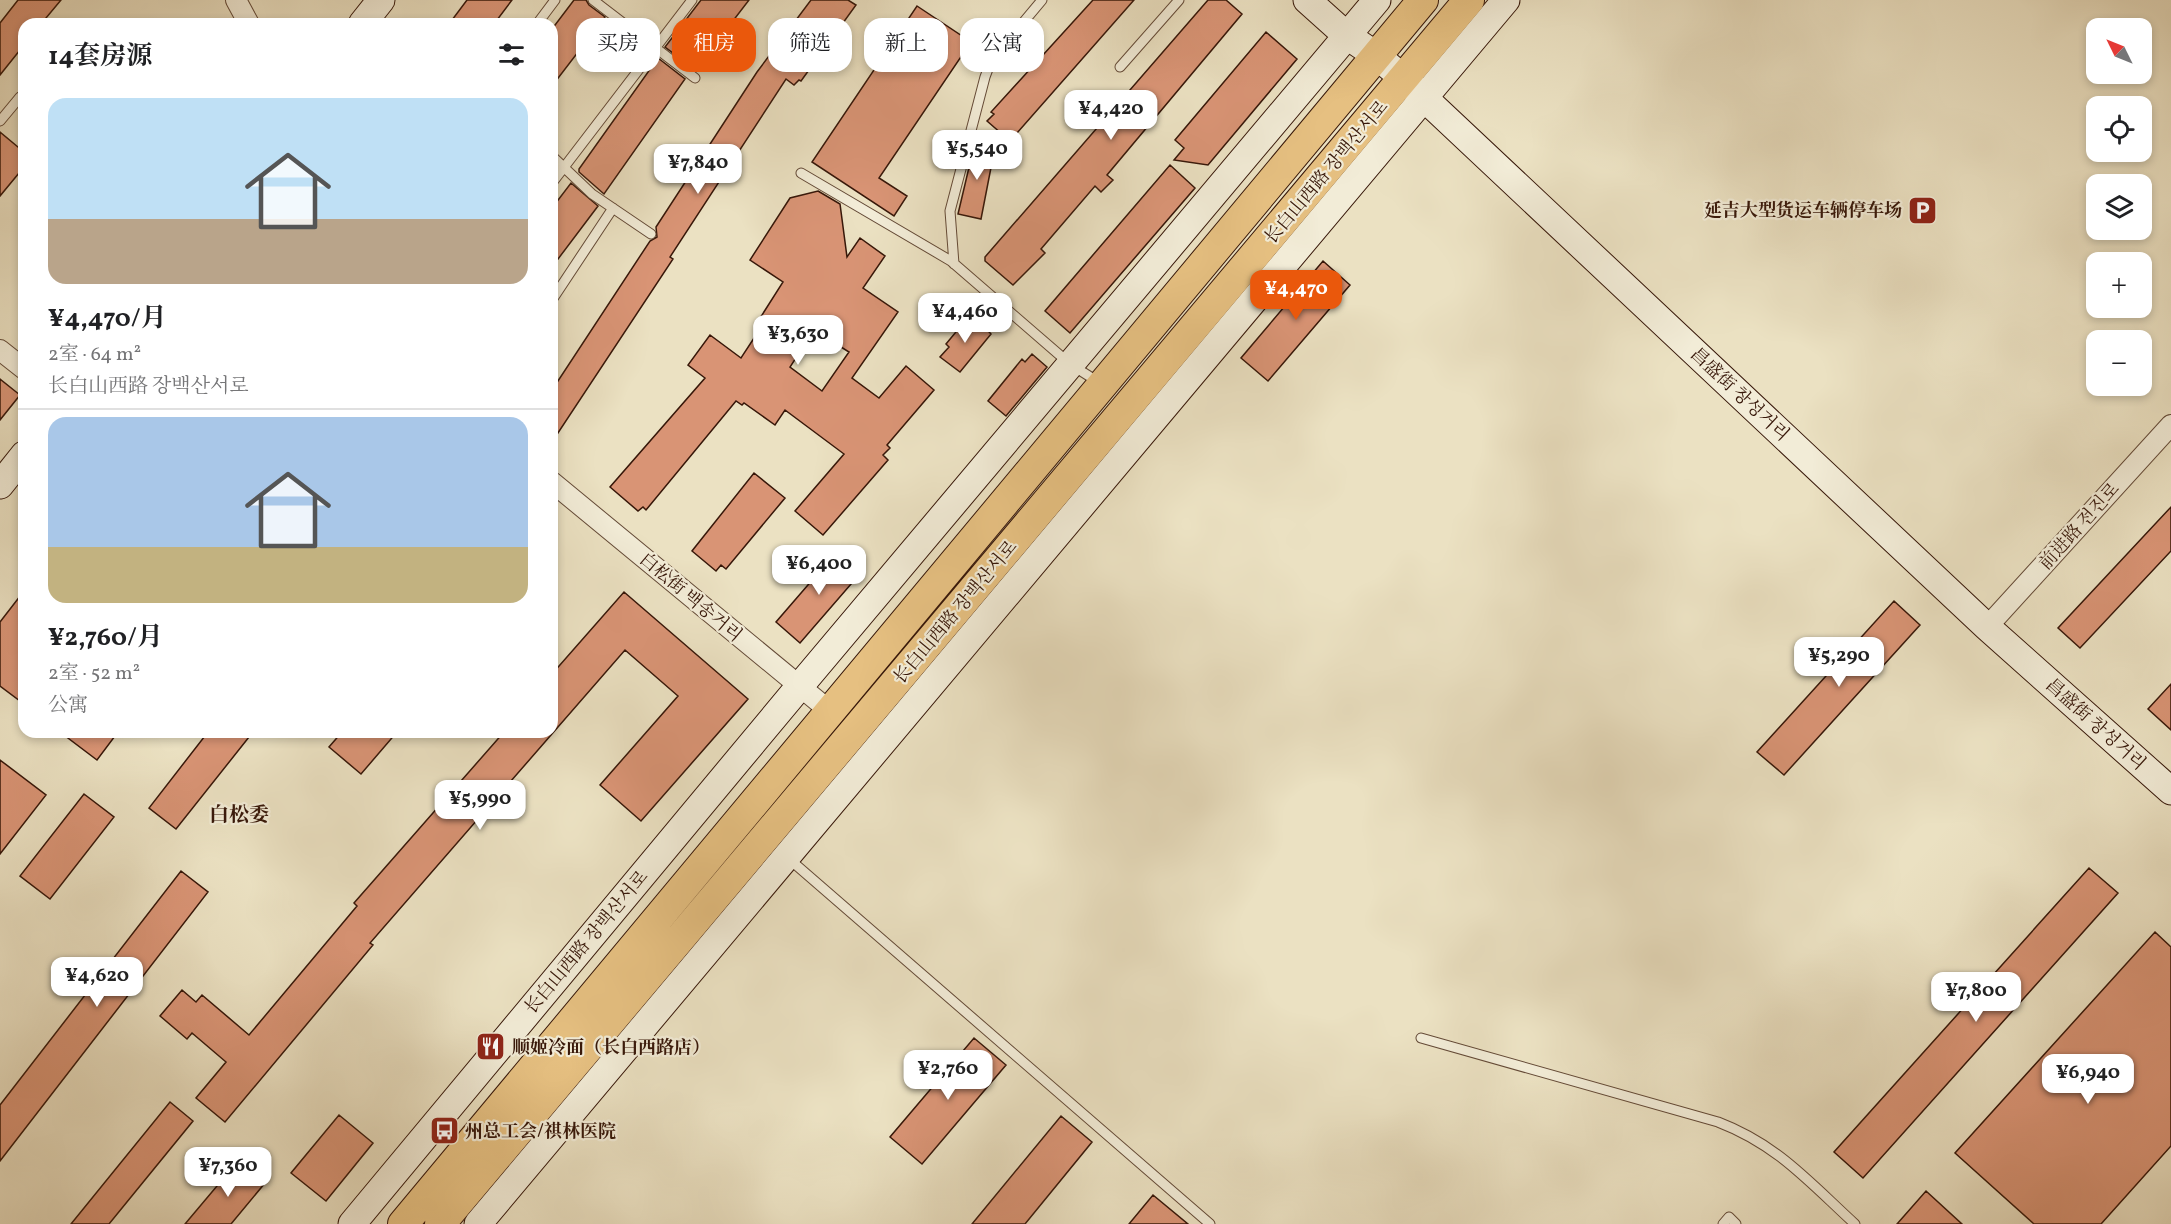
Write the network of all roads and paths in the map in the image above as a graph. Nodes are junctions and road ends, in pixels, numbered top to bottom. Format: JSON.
{"nodes":[{"id":1,"x":236,"y":0,"type":"edge"},
{"id":2,"x":381,"y":0,"type":"edge"},
{"id":3,"x":555,"y":0,"type":"edge"},
{"id":4,"x":593,"y":0,"type":"edge"},
{"id":5,"x":692,"y":0,"type":"edge"},
{"id":6,"x":1042,"y":0,"type":"edge"},
{"id":7,"x":1179,"y":0,"type":"edge"},
{"id":8,"x":1307,"y":0,"type":"edge"},
{"id":9,"x":1377,"y":0,"type":"edge"},
{"id":10,"x":1423,"y":0,"type":"edge"},
{"id":11,"x":1469,"y":0,"type":"edge"},
{"id":12,"x":1506,"y":0,"type":"edge"},
{"id":13,"x":246,"y":18,"type":"edge"},
{"id":14,"x":367,"y":18,"type":"edge"},
{"id":15,"x":542,"y":18,"type":"edge"},
{"id":16,"x":616,"y":18,"type":"edge"},
{"id":17,"x":1346,"y":35,"type":"junction"},
{"id":18,"x":660,"y":42,"type":"edge"},
{"id":19,"x":660,"y":52,"type":"edge"},
{"id":20,"x":1377,"y":56,"type":"junction"},
{"id":21,"x":1120,"y":67,"type":"dead end"},
{"id":22,"x":637,"y":72,"type":"edge"},
{"id":23,"x":695,"y":78,"type":"dead end"},
{"id":24,"x":1414,"y":88,"type":"junction"},
{"id":25,"x":18,"y":99,"type":"edge"},
{"id":26,"x":0,"y":121,"type":"edge"},
{"id":27,"x":558,"y":161,"type":"edge"},
{"id":28,"x":565,"y":166,"type":"junction"},
{"id":29,"x":801,"y":172,"type":"dead end"},
{"id":30,"x":558,"y":175,"type":"edge"},
{"id":31,"x":613,"y":208,"type":"junction"},
{"id":32,"x":651,"y":234,"type":"dead end"},
{"id":33,"x":954,"y":264,"type":"junction"},
{"id":34,"x":558,"y":291,"type":"edge"},
{"id":35,"x":0,"y":350,"type":"edge"},
{"id":36,"x":18,"y":364,"type":"edge"},
{"id":37,"x":1070,"y":364,"type":"junction"},
{"id":38,"x":1105,"y":385,"type":"junction"},
{"id":39,"x":2171,"y":426,"type":"edge"},
{"id":40,"x":18,"y":462,"type":"edge"},
{"id":41,"x":0,"y":485,"type":"edge"},
{"id":42,"x":558,"y":487,"type":"edge"},
{"id":43,"x":1987,"y":627,"type":"junction"},
{"id":44,"x":799,"y":687,"type":"junction"},
{"id":45,"x":831,"y":712,"type":"junction"},
{"id":46,"x":2171,"y":791,"type":"edge"},
{"id":47,"x":776,"y":847,"type":"junction"},
{"id":48,"x":1421,"y":1038,"type":"dead end"},
{"id":49,"x":352,"y":1224,"type":"edge"},
{"id":50,"x":403,"y":1224,"type":"edge"},
{"id":51,"x":440,"y":1224,"type":"edge"},
{"id":52,"x":478,"y":1224,"type":"edge"},
{"id":53,"x":1210,"y":1224,"type":"edge"},
{"id":54,"x":1723,"y":1224,"type":"edge"},
{"id":55,"x":1736,"y":1224,"type":"edge"},
{"id":56,"x":1855,"y":1224,"type":"edge"}],
"edges":[{"from":1,"to":13,"type":"street"},
{"from":2,"to":14,"type":"street"},
{"from":3,"to":15,"type":"lane"},
{"from":4,"to":16,"type":"lane"},
{"from":5,"to":18,"type":"lane"},
{"from":6,"to":33,"type":"lane"},
{"from":7,"to":21,"type":"lane"},
{"from":8,"to":17,"type":"street","name":"昌盛街 창성거리"},
{"from":9,"to":17,"type":"street","name":"长白山西路 장백산서로"},
{"from":10,"to":20,"type":"main road","name":"长白山西路 장백산서로"},
{"from":11,"to":24,"type":"main road","name":"长白山西路 장백산서로"},
{"from":12,"to":24,"type":"street","name":"长白山西路 장백산서로"},
{"from":17,"to":20,"type":"street","name":"昌盛街 창성거리"},
{"from":17,"to":37,"type":"street","name":"长白山西路 장백산서로"},
{"from":19,"to":23,"type":"lane"},
{"from":20,"to":24,"type":"street","name":"昌盛街 창성거리"},
{"from":20,"to":38,"type":"main road","name":"长白山西路 장백산서로"},
{"from":22,"to":28,"type":"lane"},
{"from":24,"to":43,"type":"street","name":"昌盛街 창성거리"},
{"from":24,"to":47,"type":"main road","name":"长白山西路 장백산서로"},
{"from":25,"to":26,"type":"lane"},
{"from":27,"to":28,"type":"lane"},
{"from":28,"to":30,"type":"lane"},
{"from":28,"to":31,"type":"lane"},
{"from":29,"to":33,"type":"lane"},
{"from":31,"to":32,"type":"lane"},
{"from":31,"to":34,"type":"lane"},
{"from":33,"to":37,"type":"lane"},
{"from":35,"to":36,"type":"street"},
{"from":37,"to":38,"type":"lane"},
{"from":37,"to":44,"type":"street","name":"长白山西路 장백산서로"},
{"from":38,"to":45,"type":"main road","name":"长白山西路 장백산서로"},
{"from":39,"to":43,"type":"street","name":"前进路 전진로"},
{"from":40,"to":41,"type":"street"},
{"from":42,"to":44,"type":"street","name":"白松街 백송거리"},
{"from":43,"to":46,"type":"street","name":"昌盛街 창성거리"},
{"from":44,"to":45,"type":"street","name":"白松街 백송거리"},
{"from":44,"to":49,"type":"street","name":"长白山西路 장백산서로"},
{"from":45,"to":50,"type":"main road","name":"长白山西路 장백산서로"},
{"from":47,"to":51,"type":"main road","name":"长白山西路 장백산서로"},
{"from":47,"to":52,"type":"street","name":"长白山西路 장백산서로"},
{"from":47,"to":53,"type":"lane"},
{"from":48,"to":56,"type":"lane"},
{"from":54,"to":55,"type":"lane"}]}
